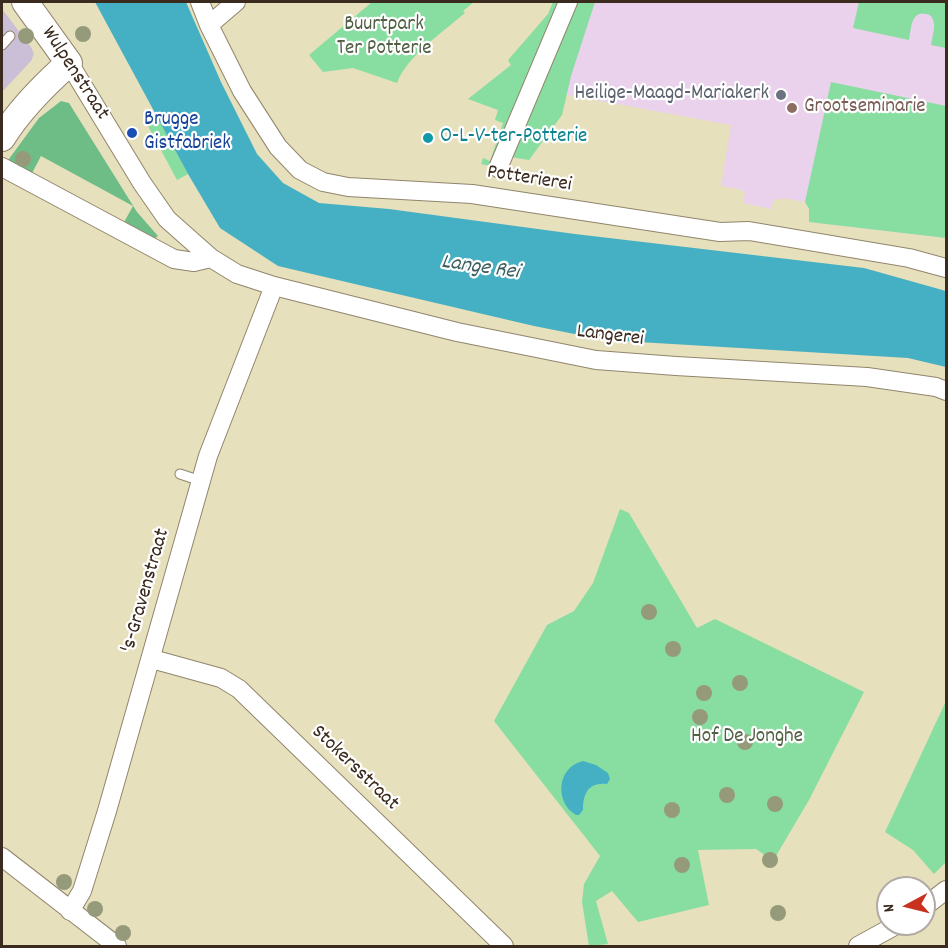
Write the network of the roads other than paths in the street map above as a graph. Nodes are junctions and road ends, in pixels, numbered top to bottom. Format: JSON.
{"nodes":[{"id":1,"x":25,"y":2,"type":"edge"},
{"id":2,"x":200,"y":2,"type":"edge"},
{"id":3,"x":236,"y":2,"type":"edge"},
{"id":4,"x":568,"y":2,"type":"edge"},
{"id":5,"x":209,"y":24,"type":"junction"},
{"id":6,"x":10,"y":36,"type":"dead end"},
{"id":7,"x":2,"y":45,"type":"edge"},
{"id":8,"x":69,"y":63,"type":"junction"},
{"id":9,"x":2,"y":138,"type":"edge"},
{"id":10,"x":2,"y":167,"type":"edge"},
{"id":11,"x":498,"y":168,"type":"dead end"},
{"id":12,"x":211,"y":258,"type":"junction"},
{"id":13,"x":946,"y":268,"type":"edge"},
{"id":14,"x":274,"y":286,"type":"junction"},
{"id":15,"x":946,"y":391,"type":"edge"},
{"id":16,"x":180,"y":474,"type":"dead end"},
{"id":17,"x":201,"y":481,"type":"junction"},
{"id":18,"x":152,"y":659,"type":"junction"},
{"id":19,"x":2,"y":857,"type":"edge"},
{"id":20,"x":70,"y":911,"type":"junction"},
{"id":21,"x":876,"y":936,"type":"edge"},
{"id":22,"x":117,"y":946,"type":"edge"},
{"id":23,"x":504,"y":946,"type":"edge"},
{"id":24,"x":858,"y":946,"type":"edge"}],
"edges":[{"from":1,"to":8,"type":"street","name":"Wulpenstraat"},
{"from":2,"to":5,"type":"street","name":"Potterierei"},
{"from":3,"to":5,"type":"street"},
{"from":4,"to":11,"type":"street"},
{"from":5,"to":13,"type":"street","name":"Potterierei"},
{"from":6,"to":7,"type":"lane"},
{"from":8,"to":9,"type":"street"},
{"from":8,"to":12,"type":"street","name":"Wulpenstraat"},
{"from":10,"to":12,"type":"street"},
{"from":12,"to":14,"type":"street","name":"Wulpenstraat"},
{"from":14,"to":15,"type":"street","name":"Langerei"},
{"from":14,"to":17,"type":"street","name":"'s-Gravenstraat"},
{"from":16,"to":17,"type":"lane"},
{"from":17,"to":18,"type":"street","name":"'s-Gravenstraat"},
{"from":18,"to":20,"type":"street","name":"'s-Gravenstraat"},
{"from":18,"to":23,"type":"street","name":"Stokersstraat"},
{"from":19,"to":20,"type":"street"},
{"from":20,"to":22,"type":"street"},
{"from":21,"to":24,"type":"street"}]}
